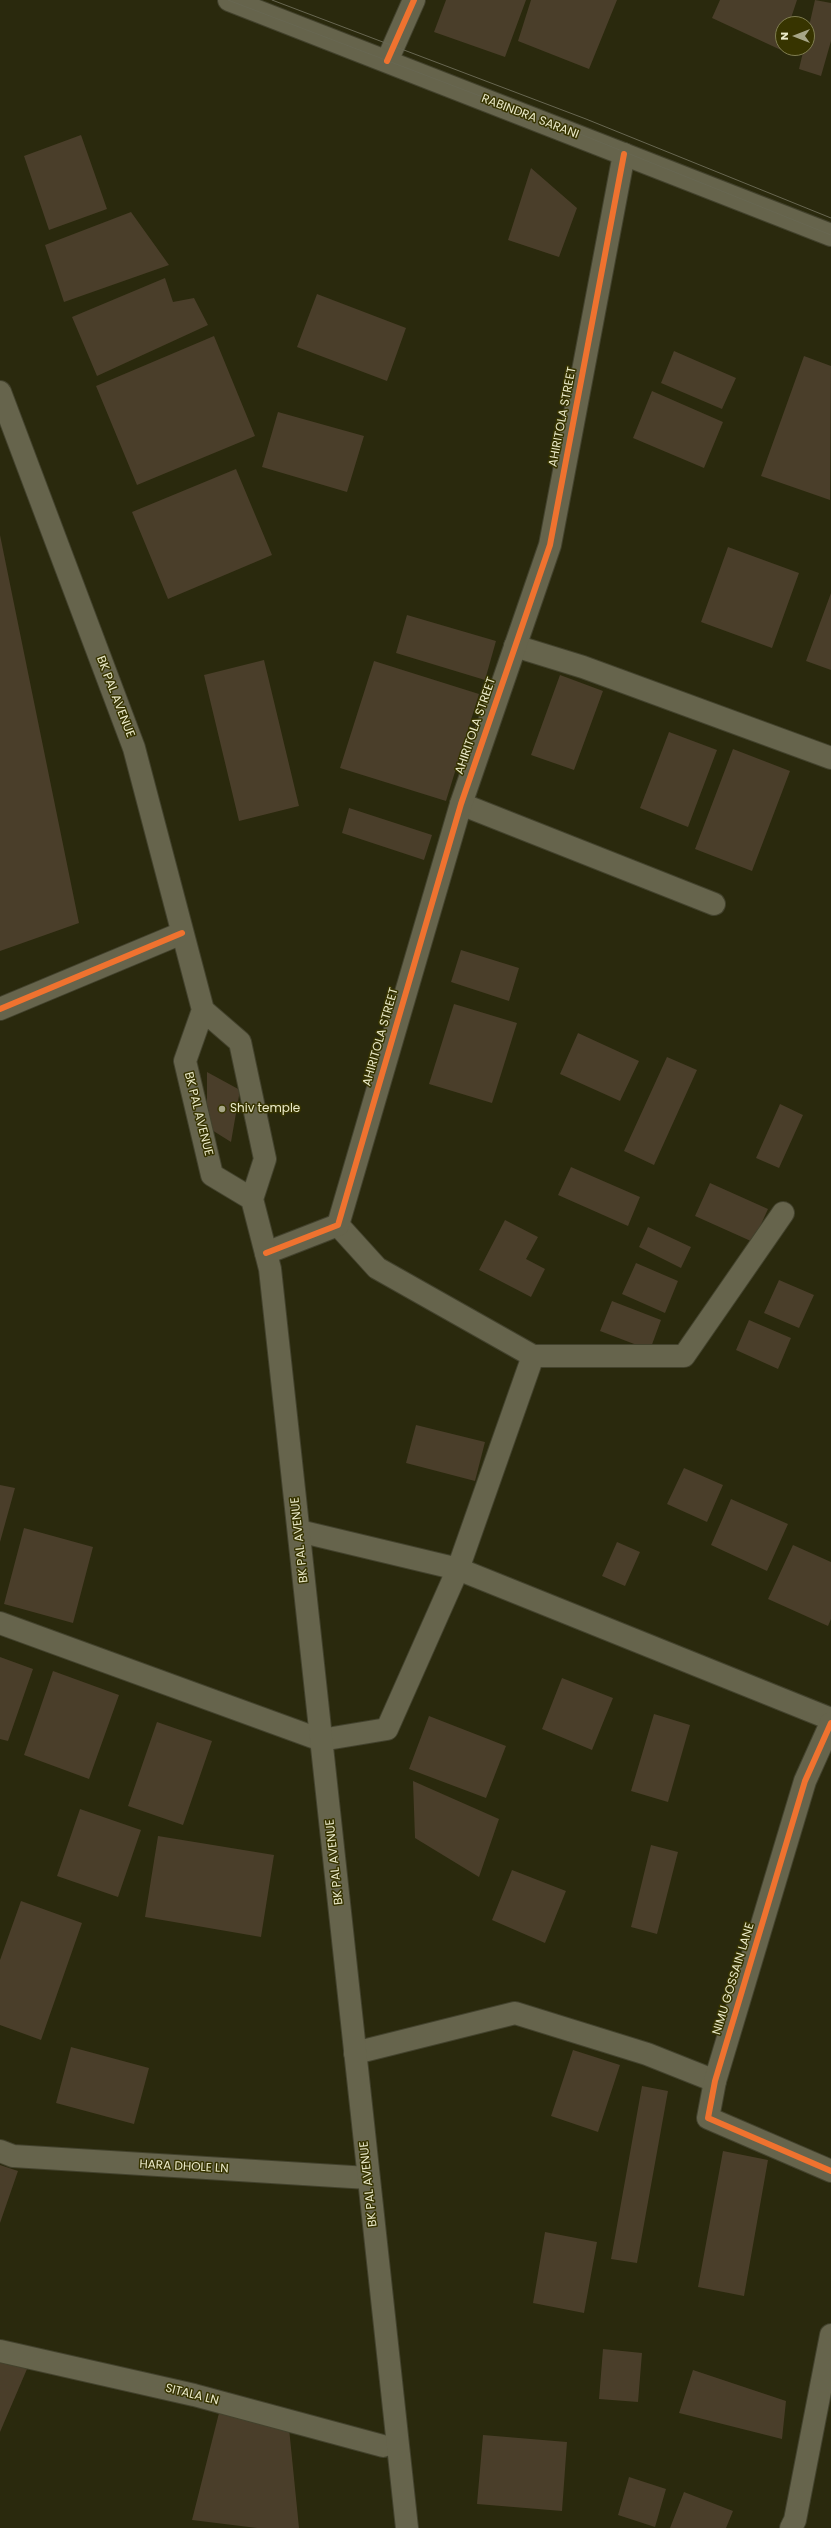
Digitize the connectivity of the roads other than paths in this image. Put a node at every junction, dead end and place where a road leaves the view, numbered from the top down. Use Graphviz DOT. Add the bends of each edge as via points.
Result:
graph roads {
  1 [pos="229,0"];
  2 [pos="414,0"];
  3 [pos="387,61"];
  4 [pos="624,154"];
  5 [pos="831,235"];
  6 [pos="0,392"];
  7 [pos="515,646"];
  8 [pos="831,758"];
  9 [pos="461,804"];
  10 [pos="714,904"];
  11 [pos="182,933"];
  12 [pos="0,1009"];
  13 [pos="203,1010"];
  14 [pos="252,1199"];
  15 [pos="782,1213"];
  16 [pos="338,1225"];
  17 [pos="266,1253"];
  18 [pos="532,1356"];
  19 [pos="299,1531"];
  20 [pos="458,1569"];
  21 [pos="0,1623"];
  22 [pos="831,1719"];
  23 [pos="831,1723"];
  24 [pos="321,1740"];
  25 [pos="355,2053"];
  26 [pos="715,2080"];
  27 [pos="0,2151"];
  28 [pos="831,2171"];
  29 [pos="368,2178"];
  30 [pos="831,2335"];
  31 [pos="0,2351"];
  32 [pos="383,2446"];
  33 [pos="406,2528"];
  34 [pos="792,2528"];
  1 -- 3 [label="main road, RABINDRA SARANI"];
  2 -- 3 [label="main road"];
  3 -- 4 [label="main road, RABINDRA SARANI"];
  4 -- 5 [label="main road, RABINDRA SARANI"];
  4 -- 7 [label="main road, AHIRITOLA STREET" via="550,545"];
  6 -- 11 [label="main road, BK PAL AVENUE" via="134,748"];
  7 -- 8 [label="main road" via="583,667"];
  7 -- 9 [label="main road, AHIRITOLA STREET"];
  9 -- 10 [label="main road"];
  9 -- 16 [label="main road, AHIRITOLA STREET"];
  11 -- 12 [label="main road"];
  11 -- 13 [label="main road, BK PAL AVENUE"];
  13 -- 14 [label="main road" via="240,1042 265,1160"];
  13 -- 14 [label="main road, BK PAL AVENUE" via="185,1061 212,1175"];
  14 -- 17 [label="main road, BK PAL AVENUE"];
  15 -- 18 [label="main road" via="684,1356"];
  16 -- 17 [label="main road"];
  16 -- 18 [label="main road" via="377,1268"];
  17 -- 19 [label="main road, BK PAL AVENUE" via="270,1269"];
  18 -- 20 [label="main road"];
  19 -- 20 [label="main road"];
  19 -- 24 [label="main road, BK PAL AVENUE"];
  20 -- 22 [label="main road"];
  20 -- 24 [label="main road" via="387,1729"];
  21 -- 24 [label="main road"];
  23 -- 26 [label="main road, NIMU GOSSAIN LANE" via="805,1781"];
  24 -- 25 [label="main road, BK PAL AVENUE"];
  25 -- 26 [label="main road" via="516,2014 647,2054"];
  25 -- 29 [label="main road, BK PAL AVENUE"];
  26 -- 28 [label="main road, NIMU GOSSAIN LANE" via="708,2118"];
  27 -- 29 [label="main road, HARA DHOLE LN" via="13,2156"];
  29 -- 33 [label="main road, BK PAL AVENUE"];
  30 -- 34 [label="main road" via="796,2520"];
  31 -- 32 [label="main road, SITALA LN" via="194,2395"];
}
